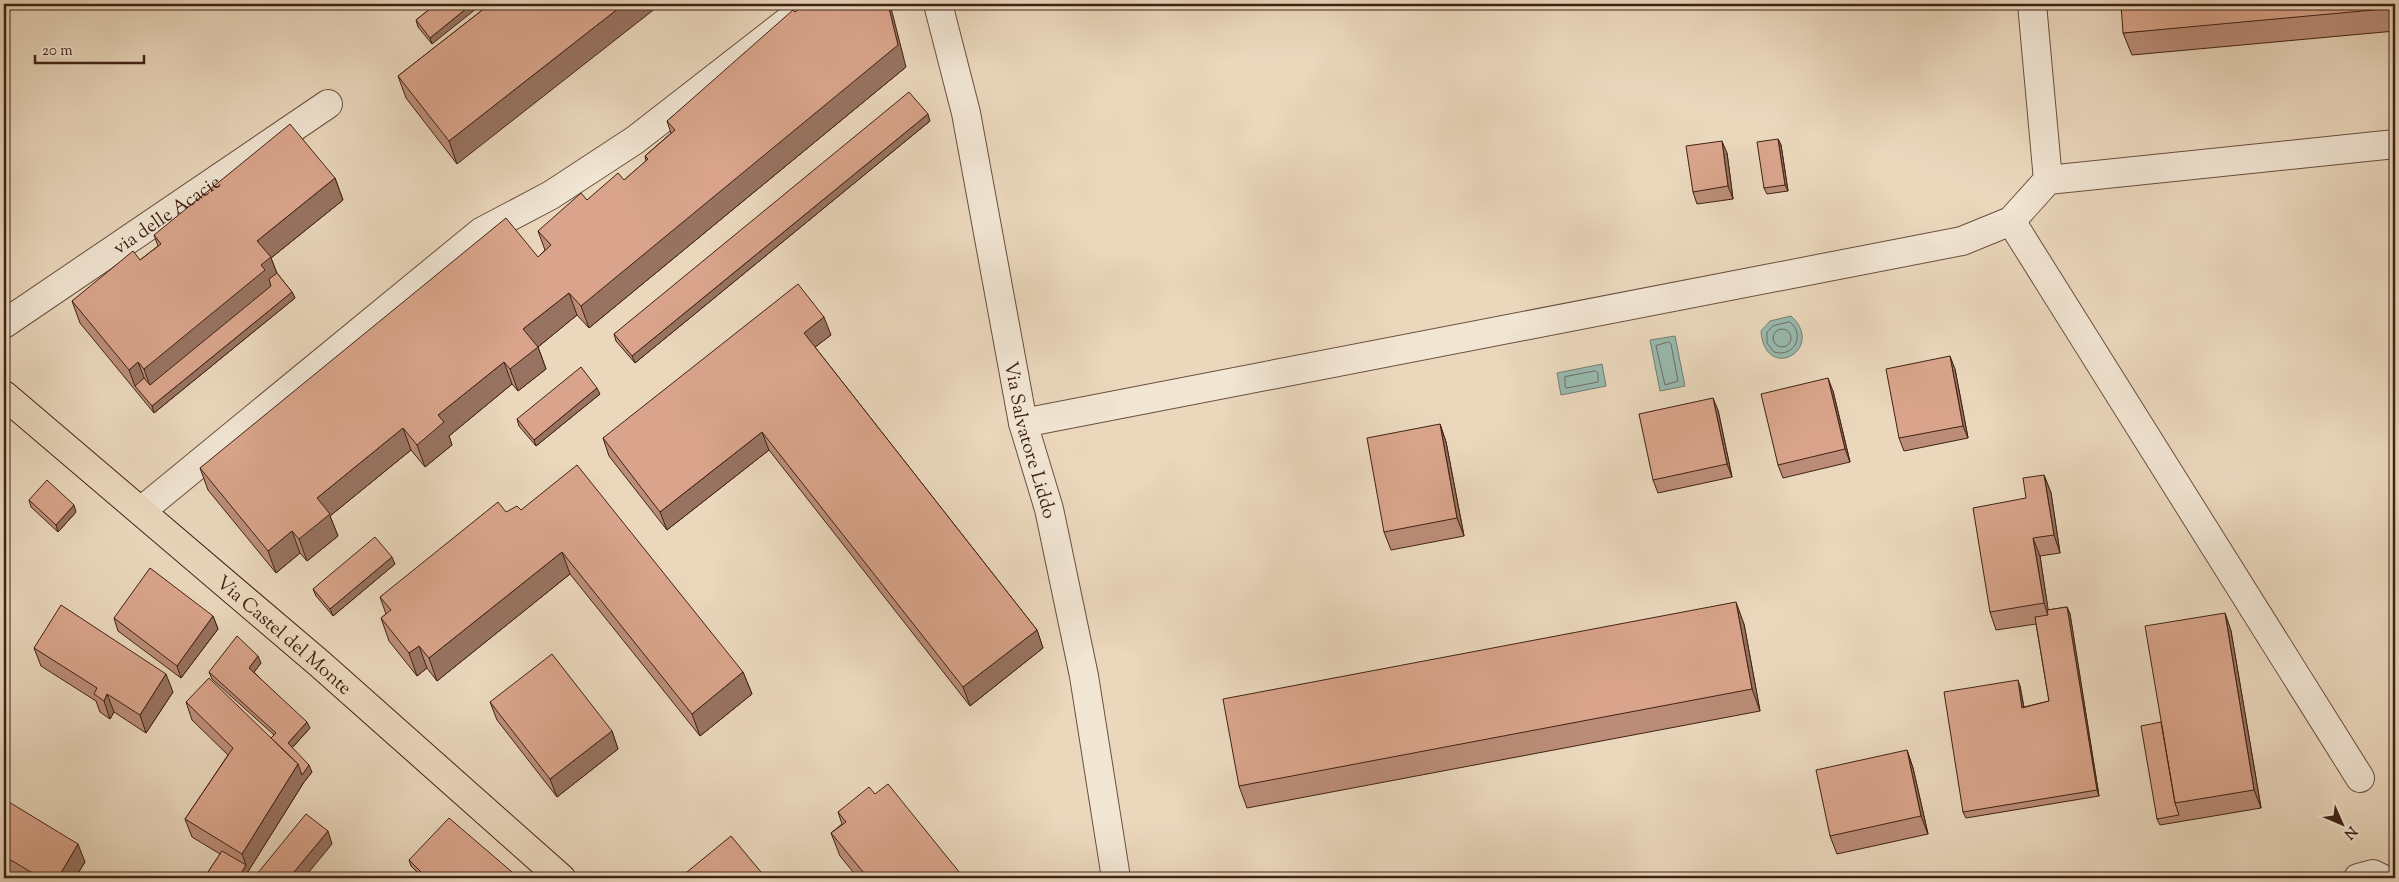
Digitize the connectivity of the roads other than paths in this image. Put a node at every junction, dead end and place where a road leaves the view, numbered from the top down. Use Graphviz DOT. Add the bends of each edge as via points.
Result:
graph roads {
  1 [pos="810,4"];
  2 [pos="938,4"];
  3 [pos="2032,4"];
  4 [pos="328,104"];
  5 [pos="2395,144"];
  6 [pos="2048,180"];
  7 [pos="2011,220"];
  8 [pos="4,324"];
  9 [pos="4,395"];
  10 [pos="1023,423"];
  11 [pos="141,511"];
  12 [pos="2360,778"];
  13 [pos="561,878"];
  14 [pos="1116,878"];
  15 [pos="2358,878"];
  16 [pos="2380,878"];
  1 -- 11 [label="street" via="635,140 551,195 481,232"];
  2 -- 10 [label="street, Via Salvatore Liddo" via="966,113"];
  3 -- 6 [label="street"];
  4 -- 8 [label="street, via delle Acacie"];
  5 -- 6 [label="street"];
  6 -- 7 [label="street"];
  7 -- 10 [label="street" via="1962,241"];
  7 -- 12 [label="street"];
  9 -- 11 [label="main road, Via Castel del Monte"];
  10 -- 14 [label="street, Via Salvatore Liddo" via="1049,509 1082,667"];
  11 -- 13 [label="main road, Via Castel del Monte" via="320,664"];
  15 -- 16 [label="street" via="2373,874"];
}
